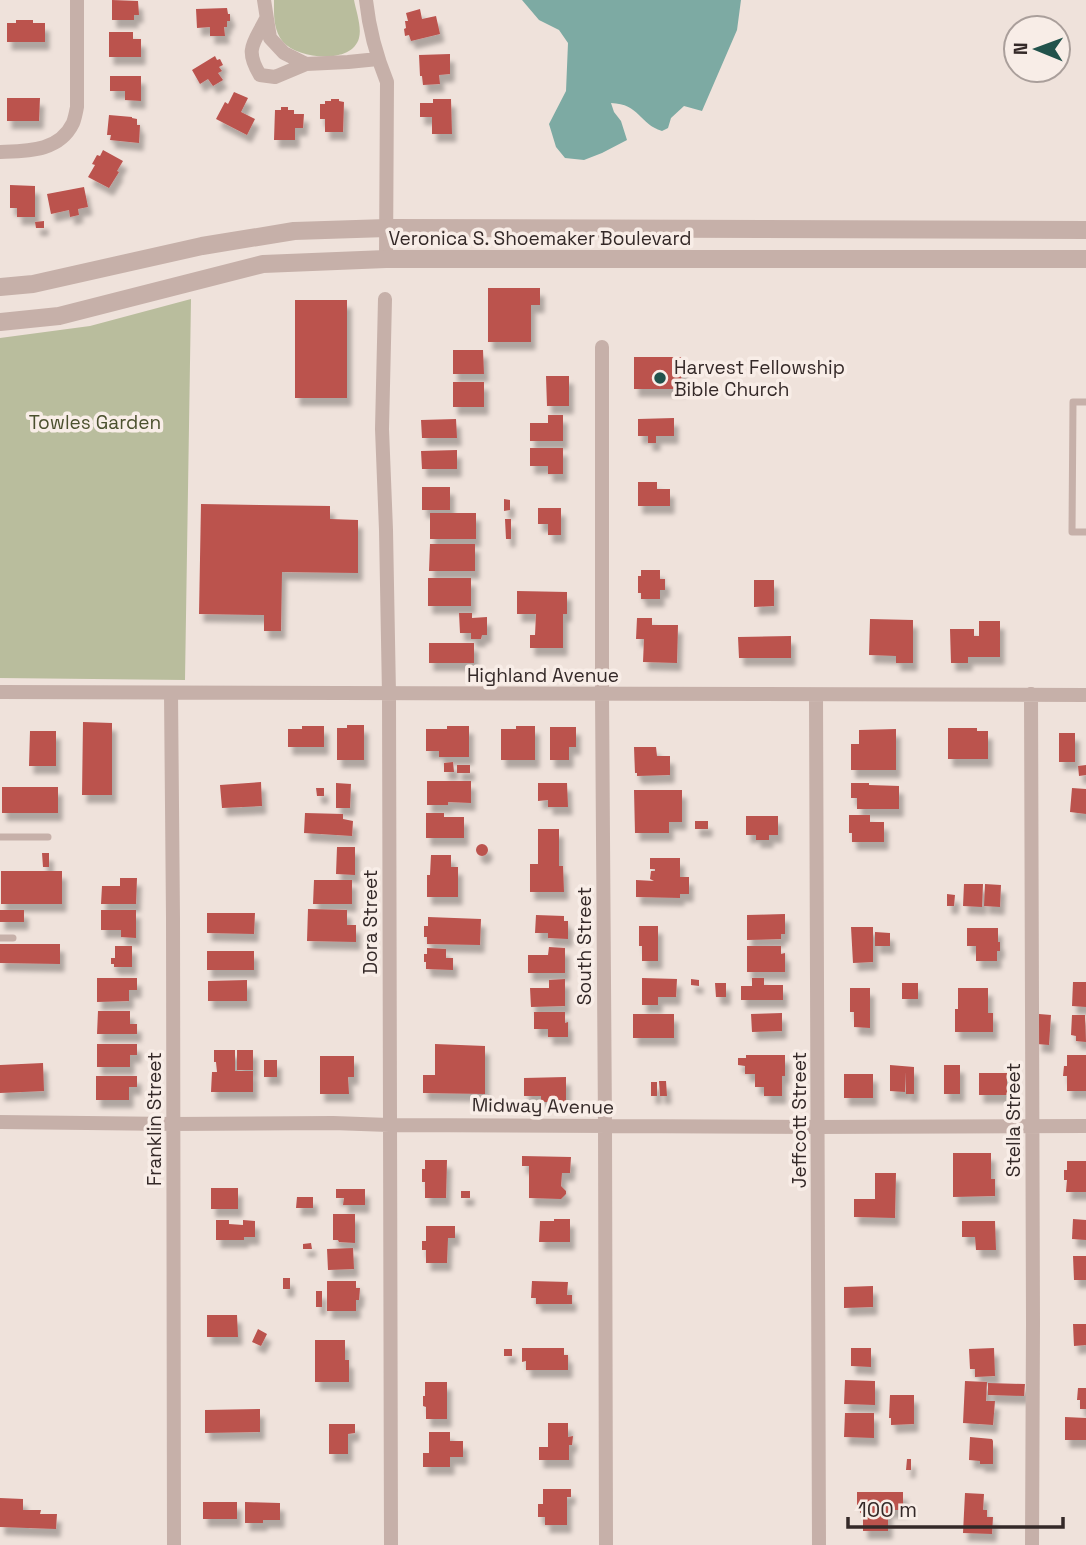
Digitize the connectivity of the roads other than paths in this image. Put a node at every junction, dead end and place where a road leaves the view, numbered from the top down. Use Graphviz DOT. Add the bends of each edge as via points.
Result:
graph roads {
  1 [pos="77,0"];
  2 [pos="264,0"];
  3 [pos="366,0"];
  4 [pos="266,19"];
  5 [pos="378,59"];
  6 [pos="306,64"];
  7 [pos="0,152"];
  8 [pos="387,228"];
  9 [pos="1086,230"];
  10 [pos="386,259"];
  11 [pos="1086,259"];
  12 [pos="0,287"];
  13 [pos="385,299"];
  14 [pos="0,322"];
  15 [pos="602,346"];
  16 [pos="1086,402"];
  17 [pos="1086,532"];
  18 [pos="0,692"];
  19 [pos="171,693"];
  20 [pos="389,694"];
  21 [pos="601,694"];
  22 [pos="1031,694"];
  23 [pos="816,695"];
  24 [pos="1086,695"];
  25 [pos="0,836"];
  26 [pos="48,837"];
  27 [pos="0,938"];
  28 [pos="13,938"];
  29 [pos="0,1122"];
  30 [pos="173,1124"];
  31 [pos="389,1125"];
  32 [pos="605,1126"];
  33 [pos="1032,1126"];
  34 [pos="1086,1126"];
  35 [pos="817,1127"];
  36 [pos="174,1545"];
  37 [pos="391,1545"];
  38 [pos="606,1545"];
  39 [pos="819,1545"];
  40 [pos="1032,1545"];
  1 -- 7 [label="street" via="77,107 72,124 61,139 44,148"];
  2 -- 4 [label="street"];
  3 -- 5 [label="street"];
  4 -- 6 [label="street" via="270,38 284,53"];
  4 -- 6 [label="street" via="250,50 260,75 275,77"];
  5 -- 6 [label="street"];
  5 -- 8 [label="street" via="387,82"];
  8 -- 9 [label="street, Veronica S. Shoemaker Boulevard"];
  8 -- 10 [label="street"];
  8 -- 12 [label="street, Veronica S. Shoemaker Boulevard" via="294,231"];
  10 -- 11 [label="street, Veronica S. Shoemaker Boulevard"];
  10 -- 14 [label="street, Veronica S. Shoemaker Boulevard" via="263,264 59,316"];
  13 -- 20 [label="street, Dora Street" via="382,429"];
  15 -- 21 [label="street, South Street"];
  16 -- 17 [label="lane" via="1073,402 1072,532"];
  18 -- 19 [label="street, Highland Avenue"];
  19 -- 20 [label="street, Highland Avenue"];
  19 -- 30 [label="street, Franklin Street"];
  20 -- 21 [label="street, Highland Avenue"];
  20 -- 31 [label="street, Dora Street"];
  21 -- 23 [label="street, Highland Avenue"];
  21 -- 32 [label="street, South Street"];
  22 -- 23 [label="street, Highland Avenue"];
  22 -- 24 [label="street, Highland Avenue"];
  22 -- 33 [label="street, Stella Street"];
  23 -- 35 [label="street, Jeffcott Street"];
  25 -- 26 [label="lane"];
  27 -- 28 [label="lane"];
  29 -- 30 [label="street, Midway Avenue"];
  30 -- 31 [label="street, Midway Avenue"];
  30 -- 36 [label="street, Franklin Street"];
  31 -- 32 [label="street, Midway Avenue"];
  31 -- 37 [label="street, Dora Street"];
  32 -- 35 [label="street, Midway Avenue"];
  32 -- 38 [label="street, South Street"];
  33 -- 34 [label="street, Midway Avenue"];
  33 -- 35 [label="street, Midway Avenue"];
  33 -- 40 [label="street, Stella Street"];
  35 -- 39 [label="street, Jeffcott Street"];
}
